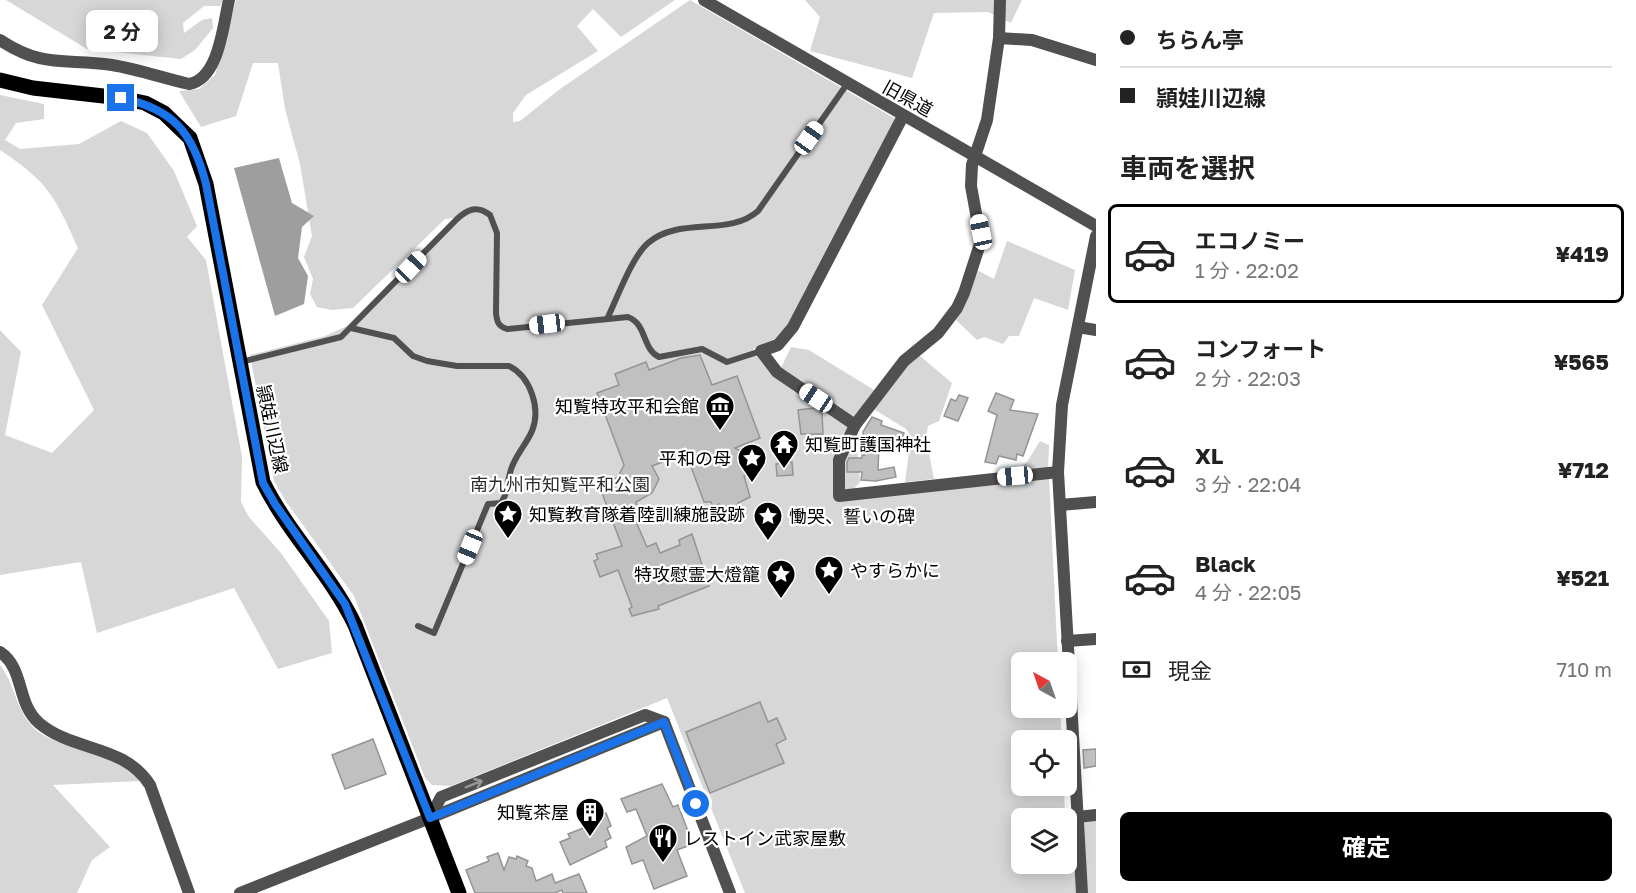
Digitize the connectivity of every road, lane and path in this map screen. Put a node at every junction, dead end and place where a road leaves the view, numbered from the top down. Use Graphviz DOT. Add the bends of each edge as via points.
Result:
graph roads {
  1 [pos="229,0"];
  2 [pos="704,0"];
  3 [pos="1000,0"];
  4 [pos="999,38"];
  5 [pos="0,40"];
  6 [pos="1096,60"];
  7 [pos="0,80"];
  8 [pos="847,84"];
  9 [pos="903,116"];
  10 [pos="974,156"];
  11 [pos="1096,226"];
  12 [pos="1096,236"];
  13 [pos="608,316"];
  14 [pos="1078,327"];
  15 [pos="351,328"];
  16 [pos="1096,330"];
  17 [pos="761,351"];
  18 [pos="240,362"];
  19 [pos="855,425"];
  20 [pos="1058,472"];
  21 [pos="1096,502"];
  22 [pos="1060,505"];
  23 [pos="418,626"];
  24 [pos="1096,639"];
  25 [pos="1066,641"];
  26 [pos="0,652"];
  27 [pos="1076,808"];
  28 [pos="1096,815"];
  29 [pos="1077,817"];
  30 [pos="430,818"];
  31 [pos="189,893"];
  32 [pos="240,893"];
  33 [pos="459,893"];
  34 [pos="730,893"];
  35 [pos="1082,893"];
  1 -- 5 [label="street" via="212,69 197,82 112,65 42,61"];
  2 -- 8 [label="street, 旧県道"];
  3 -- 4 [label="street"];
  4 -- 6 [label="street" via="1032,40"];
  4 -- 10 [label="street" via="987,120"];
  7 -- 18 [label="main road, 頴娃川辺線" via="145,104 164,112 180,127 196,151 204,175"];
  8 -- 9 [label="street, 旧県道"];
  8 -- 13 [label="lane" via="758,211 741,222 683,230 653,239 641,251"];
  9 -- 10 [label="street, 旧県道"];
  9 -- 17 [label="street" via="794,327 778,345"];
  10 -- 11 [label="street, 旧県道"];
  10 -- 19 [label="street" via="971,186 981,241 961,300 938,333 904,361"];
  12 -- 14 [label="street"];
  13 -- 15 [label="lane" via="501,327 496,314 497,233 490,215 477,208 466,210"];
  13 -- 17 [label="lane" via="633,318 643,330 650,350 659,357 702,349 727,362"];
  14 -- 16 [label="street"];
  14 -- 20 [label="street" via="1062,405"];
  15 -- 18 [label="lane" via="341,337"];
  15 -- 23 [label="lane" via="394,338 413,356 427,362 509,366 528,384 535,402 533,428 510,471 509,490 501,503 488,504 434,633"];
  17 -- 19 [label="street" via="777,372"];
  18 -- 30 [label="main road, 頴娃川辺線" via="263,483 345,604"];
  19 -- 20 [label="street" via="840,460 839,496"];
  20 -- 22 [label="street"];
  21 -- 22 [label="street"];
  22 -- 25 [label="street"];
  24 -- 25 [label="street"];
  25 -- 27 [label="street"];
  26 -- 31 [label="street" via="16,670 24,700 40,724 118,756 143,774"];
  28 -- 29 [label="street"];
  29 -- 35 [label="street"];
  30 -- 32 [label="street"];
  30 -- 33 [label="main road, 頴娃川辺線"];
  30 -- 34 [label="street" via="441,797 645,715 664,722"];
}
